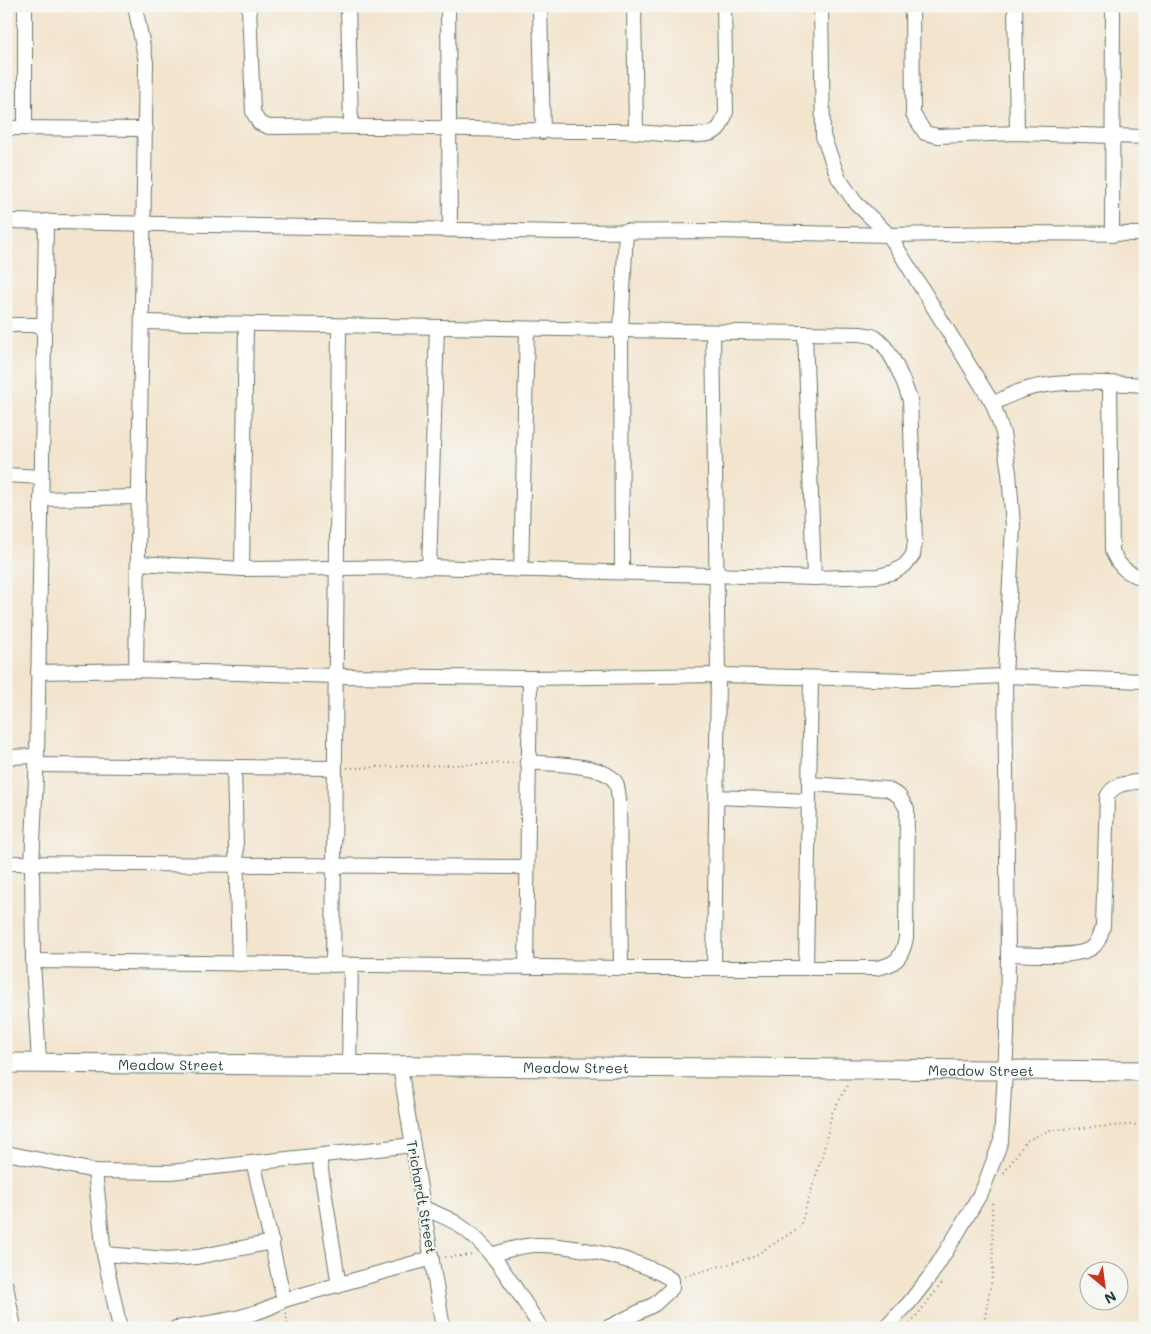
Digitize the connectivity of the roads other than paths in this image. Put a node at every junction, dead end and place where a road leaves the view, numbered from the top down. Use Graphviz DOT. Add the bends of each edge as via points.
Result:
graph roads {
  1 [pos="25,6"];
  2 [pos="135,6"];
  3 [pos="249,6"];
  4 [pos="348,6"];
  5 [pos="448,6"];
  6 [pos="540,6"];
  7 [pos="634,6"];
  8 [pos="724,6"];
  9 [pos="821,6"];
  10 [pos="912,6"];
  11 [pos="1015,6"];
  12 [pos="1113,6"];
  13 [pos="351,125"];
  14 [pos="6,128"];
  15 [pos="25,128"];
  16 [pos="448,128"];
  17 [pos="146,129"];
  18 [pos="636,131"];
  19 [pos="543,132"];
  20 [pos="1016,134"];
  21 [pos="1113,136"];
  22 [pos="1145,137"];
  23 [pos="6,221"];
  24 [pos="46,221"];
  25 [pos="142,222"];
  26 [pos="450,229"];
  27 [pos="626,231"];
  28 [pos="1145,234"];
  29 [pos="889,235"];
  30 [pos="1112,235"];
  31 [pos="142,322"];
  32 [pos="44,325"];
  33 [pos="246,325"];
  34 [pos="6,326"];
  35 [pos="339,326"];
  36 [pos="437,328"];
  37 [pos="527,330"];
  38 [pos="622,331"];
  39 [pos="713,332"];
  40 [pos="805,334"];
  41 [pos="1110,384"];
  42 [pos="1145,385"];
  43 [pos="993,404"];
  44 [pos="6,475"];
  45 [pos="41,476"];
  46 [pos="138,497"];
  47 [pos="41,499"];
  48 [pos="139,563"];
  49 [pos="429,568"];
  50 [pos="242,569"];
  51 [pos="335,569"];
  52 [pos="521,570"];
  53 [pos="622,572"];
  54 [pos="716,576"];
  55 [pos="814,578"];
  56 [pos="1145,578"];
  57 [pos="136,670"];
  58 [pos="38,672"];
  59 [pos="718,675"];
  60 [pos="336,676"];
  61 [pos="1005,676"];
  62 [pos="530,678"];
  63 [pos="811,678"];
  64 [pos="1145,681"];
  65 [pos="6,757"];
  66 [pos="36,760"];
  67 [pos="527,762"];
  68 [pos="234,767"];
  69 [pos="335,768"];
  70 [pos="1145,781"];
  71 [pos="809,784"];
  72 [pos="716,796"];
  73 [pos="809,801"];
  74 [pos="6,863"];
  75 [pos="32,864"];
  76 [pos="236,864"];
  77 [pos="333,865"];
  78 [pos="526,867"];
  79 [pos="1008,954"];
  80 [pos="33,961"];
  81 [pos="239,964"];
  82 [pos="333,965"];
  83 [pos="351,965"];
  84 [pos="526,967"];
  85 [pos="806,967"];
  86 [pos="621,968"];
  87 [pos="714,968"];
  88 [pos="39,1062"];
  89 [pos="6,1063"];
  90 [pos="349,1066"];
  91 [pos="400,1067"];
  92 [pos="1006,1070"];
  93 [pos="1145,1071"];
  94 [pos="413,1145"];
  95 [pos="6,1153"];
  96 [pos="319,1157"];
  97 [pos="254,1165"];
  98 [pos="95,1171"];
  99 [pos="424,1208"];
  100 [pos="272,1242"];
  101 [pos="104,1254"];
  102 [pos="491,1255"];
  103 [pos="432,1258"];
  104 [pos="6,1286"];
  105 [pos="339,1286"];
  106 [pos="284,1300"];
  107 [pos="14,1328"];
  108 [pos="120,1328"];
  109 [pos="176,1328"];
  110 [pos="444,1328"];
  111 [pos="542,1328"];
  112 [pos="607,1328"];
  113 [pos="885,1328"];
  1 -- 15 [label="street"];
  2 -- 17 [label="street" via="146,62"];
  3 -- 13 [label="street" via="252,103 258,123 269,126"];
  4 -- 13 [label="street"];
  5 -- 16 [label="street"];
  6 -- 19 [label="street"];
  7 -- 18 [label="street"];
  8 -- 18 [label="street" via="726,112 719,129 710,134 687,135"];
  9 -- 29 [label="street" via="823,136 838,177 855,202"];
  10 -- 20 [label="street" via="913,114 925,133 938,136"];
  11 -- 20 [label="street"];
  12 -- 21 [label="street"];
  13 -- 16 [label="street"];
  14 -- 15 [label="street"];
  15 -- 17 [label="street"];
  16 -- 19 [label="street"];
  16 -- 26 [label="street"];
  17 -- 25 [label="street"];
  18 -- 19 [label="street"];
  20 -- 21 [label="street"];
  21 -- 22 [label="street"];
  21 -- 30 [label="street"];
  23 -- 24 [label="street"];
  24 -- 25 [label="street"];
  24 -- 32 [label="street"];
  25 -- 26 [label="street"];
  25 -- 31 [label="street"];
  26 -- 27 [label="street"];
  27 -- 29 [label="street"];
  27 -- 38 [label="street"];
  28 -- 30 [label="street"];
  29 -- 30 [label="street"];
  29 -- 43 [label="street"];
  31 -- 33 [label="street"];
  31 -- 46 [label="street"];
  32 -- 34 [label="street"];
  32 -- 45 [label="street"];
  33 -- 35 [label="street"];
  33 -- 50 [label="street"];
  35 -- 36 [label="street"];
  35 -- 51 [label="street"];
  36 -- 37 [label="street"];
  36 -- 49 [label="street"];
  37 -- 38 [label="street"];
  37 -- 52 [label="street"];
  38 -- 39 [label="street"];
  38 -- 53 [label="street"];
  39 -- 40 [label="street"];
  39 -- 54 [label="street"];
  40 -- 55 [label="street"];
  40 -- 55 [label="street" via="868,336 876,338 886,350 910,400 913,475 915,542 913,555 905,565 878,576"];
  41 -- 42 [label="street"];
  41 -- 43 [label="street" via="1036,387"];
  41 -- 56 [label="street" via="1112,551 1118,565 1128,573"];
  43 -- 61 [label="street" via="1003,433 1012,503"];
  44 -- 45 [label="street"];
  45 -- 47 [label="street"];
  46 -- 47 [label="street"];
  46 -- 48 [label="street"];
  47 -- 58 [label="street"];
  48 -- 50 [label="street"];
  48 -- 57 [label="street"];
  49 -- 51 [label="street"];
  49 -- 52 [label="street"];
  50 -- 51 [label="street"];
  51 -- 60 [label="street"];
  52 -- 53 [label="street"];
  53 -- 54 [label="street"];
  54 -- 55 [label="street"];
  54 -- 59 [label="street"];
  57 -- 58 [label="street"];
  57 -- 60 [label="street"];
  58 -- 66 [label="street"];
  59 -- 62 [label="street"];
  59 -- 63 [label="street"];
  59 -- 72 [label="street"];
  60 -- 62 [label="street"];
  60 -- 69 [label="street"];
  61 -- 63 [label="street" via="911,680"];
  61 -- 64 [label="street"];
  61 -- 79 [label="street"];
  62 -- 67 [label="street"];
  63 -- 71 [label="street"];
  65 -- 66 [label="street"];
  66 -- 68 [label="street"];
  66 -- 75 [label="street"];
  67 -- 78 [label="street"];
  67 -- 86 [label="street" via="599,770 617,783"];
  68 -- 69 [label="street"];
  68 -- 76 [label="street"];
  69 -- 77 [label="street"];
  70 -- 79 [label="street" via="1119,784 1110,790 1107,797 1103,926 1096,944 1085,951 1073,953"];
  71 -- 73 [label="street"];
  71 -- 85 [label="street" via="887,789 904,801 907,809 906,921 903,953 890,966"];
  72 -- 73 [label="street"];
  72 -- 87 [label="street"];
  73 -- 85 [label="street"];
  74 -- 75 [label="street"];
  75 -- 76 [label="street"];
  75 -- 80 [label="street"];
  76 -- 77 [label="street"];
  76 -- 81 [label="street"];
  77 -- 78 [label="street"];
  77 -- 82 [label="street"];
  78 -- 84 [label="street"];
  79 -- 92 [label="street"];
  80 -- 81 [label="street"];
  80 -- 88 [label="street"];
  81 -- 82 [label="street"];
  82 -- 83 [label="street"];
  83 -- 84 [label="street"];
  83 -- 90 [label="street"];
  84 -- 86 [label="street"];
  85 -- 87 [label="street"];
  86 -- 87 [label="street"];
  88 -- 89 [label="street, Meadow Street"];
  88 -- 90 [label="street, Meadow Street"];
  90 -- 91 [label="street, Meadow Street"];
  91 -- 92 [label="street, Meadow Street"];
  91 -- 94 [label="street, Trichardt Street"];
  92 -- 93 [label="street, Meadow Street"];
  92 -- 113 [label="street" via="1002,1141 983,1189 931,1275"];
  94 -- 96 [label="street"];
  94 -- 99 [label="street, Trichardt Street"];
  95 -- 98 [label="street"];
  96 -- 97 [label="street"];
  96 -- 105 [label="street"];
  97 -- 98 [label="street" via="170,1172"];
  97 -- 100 [label="street"];
  98 -- 101 [label="street"];
  99 -- 102 [label="street" via="456,1223"];
  99 -- 103 [label="street, Trichardt Street"];
  100 -- 101 [label="street" via="197,1257 168,1259"];
  100 -- 106 [label="street"];
  101 -- 108 [label="street"];
  102 -- 111 [label="street"];
  102 -- 112 [label="street" via="534,1245 570,1247 654,1271 672,1280 672,1288 665,1297"];
  103 -- 105 [label="street"];
  103 -- 110 [label="street, Trichardt Street"];
  104 -- 107 [label="street"];
  105 -- 106 [label="street"];
  106 -- 109 [label="street" via="274,1307 250,1314"];
}
